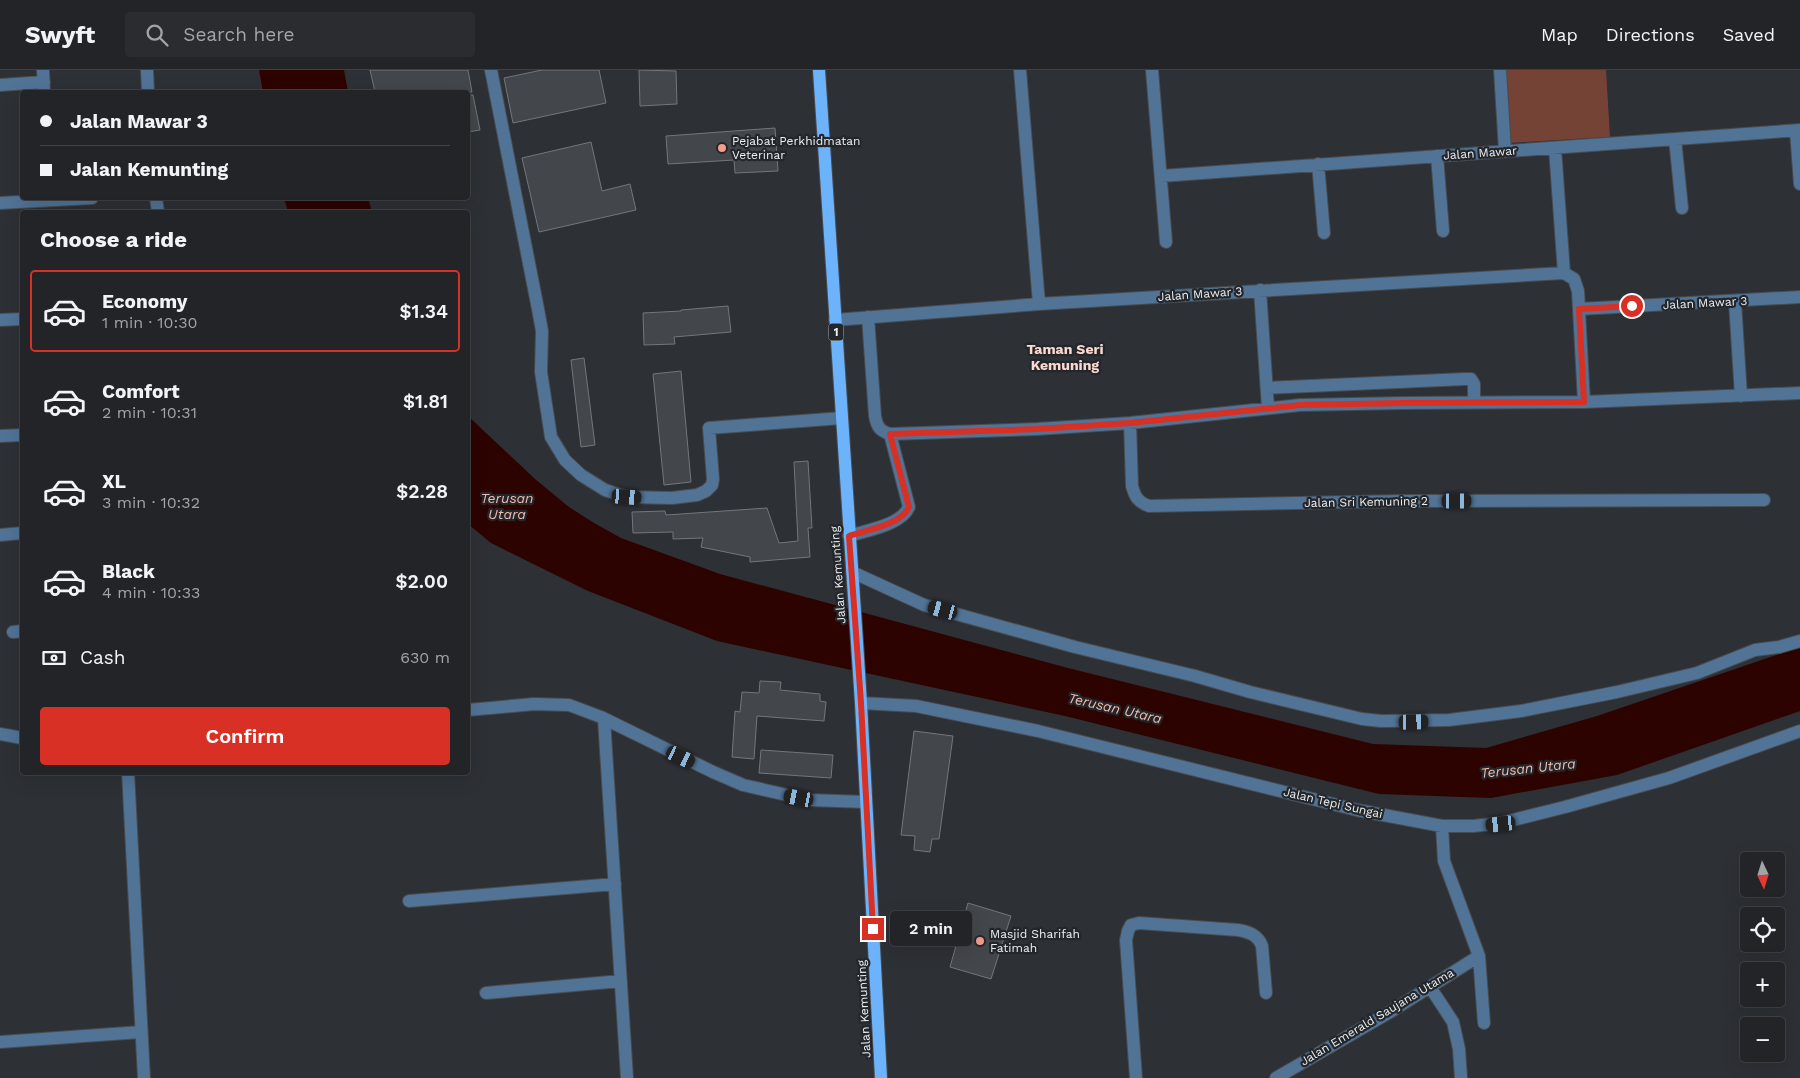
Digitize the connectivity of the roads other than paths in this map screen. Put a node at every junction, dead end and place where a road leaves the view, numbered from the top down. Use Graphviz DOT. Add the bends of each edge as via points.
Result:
graph roads {
  1 [pos="147,70"];
  2 [pos="491,70"];
  3 [pos="819,70"];
  4 [pos="1020,70"];
  5 [pos="1152,70"];
  6 [pos="1500,70"];
  7 [pos="44,82"];
  8 [pos="0,85"];
  9 [pos="148,90"];
  10 [pos="1798,130"];
  11 [pos="1675,139"];
  12 [pos="1555,148"];
  13 [pos="1505,151"];
  14 [pos="1437,156"];
  15 [pos="1318,164"];
  16 [pos="1161,176"];
  17 [pos="1800,184"];
  18 [pos="32,200"];
  19 [pos="0,203"];
  20 [pos="1682,208"];
  21 [pos="1443,231"];
  22 [pos="1324,233"];
  23 [pos="1166,242"];
  24 [pos="1564,273"];
  25 [pos="1260,290"];
  26 [pos="1800,298"];
  27 [pos="1735,302"];
  28 [pos="1039,304"];
  29 [pos="1579,309"];
  30 [pos="868,317"];
  31 [pos="20,319"];
  32 [pos="0,320"];
  33 [pos="835,320"];
  34 [pos="1267,388"];
  35 [pos="1800,393"];
  36 [pos="1741,396"];
  37 [pos="1584,402"];
  38 [pos="1474,403"];
  39 [pos="1268,408"];
  40 [pos="842,418"];
  41 [pos="1130,423"];
  42 [pos="890,434"];
  43 [pos="20,435"];
  44 [pos="0,436"];
  45 [pos="1764,500"];
  46 [pos="20,534"];
  47 [pos="0,535"];
  48 [pos="849,536"];
  49 [pos="852,572"];
  50 [pos="1800,641"];
  51 [pos="861,703"];
  52 [pos="470,710"];
  53 [pos="604,719"];
  54 [pos="1800,731"];
  55 [pos="0,734"];
  56 [pos="20,738"];
  57 [pos="128,775"];
  58 [pos="866,802"];
  59 [pos="1442,826"];
  60 [pos="615,884"];
  61 [pos="409,900"];
  62 [pos="1479,956"];
  63 [pos="621,981"];
  64 [pos="1430,987"];
  65 [pos="486,993"];
  66 [pos="1266,993"];
  67 [pos="1484,1023"];
  68 [pos="141,1032"];
  69 [pos="0,1042"];
  70 [pos="144,1078"];
  71 [pos="627,1078"];
  72 [pos="881,1078"];
  73 [pos="1136,1078"];
  74 [pos="1276,1078"];
  75 [pos="1461,1078"];
  1 -- 9 [label="street"];
  2 -- 40 [label="street" via="538,309 542,337 541,372 551,437 565,460 604,490 627,497 697,495 712,485 709,428"];
  3 -- 33 [label="main road, Jalan Kemunting / 1"];
  4 -- 28 [label="street"];
  5 -- 16 [label="street"];
  6 -- 13 [label="street"];
  7 -- 8 [label="street"];
  10 -- 11 [label="street, Jalan Mawar"];
  10 -- 17 [label="street"];
  11 -- 12 [label="street, Jalan Mawar"];
  11 -- 20 [label="street"];
  12 -- 13 [label="street, Jalan Mawar"];
  12 -- 24 [label="street"];
  13 -- 14 [label="street, Jalan Mawar"];
  14 -- 15 [label="street, Jalan Mawar"];
  14 -- 21 [label="street"];
  15 -- 16 [label="street, Jalan Mawar"];
  15 -- 22 [label="street"];
  16 -- 23 [label="street"];
  18 -- 19 [label="street"];
  24 -- 25 [label="street, Jalan Mawar 3"];
  24 -- 29 [label="street" via="1574,279"];
  25 -- 28 [label="street, Jalan Mawar 3"];
  25 -- 34 [label="street"];
  26 -- 27 [label="street, Jalan Mawar 3"];
  27 -- 29 [label="street, Jalan Mawar 3"];
  27 -- 36 [label="street"];
  28 -- 30 [label="street, Jalan Mawar 3"];
  29 -- 37 [label="street"];
  30 -- 33 [label="street, Jalan Mawar 3"];
  30 -- 42 [label="street" via="875,416 882,432"];
  31 -- 32 [label="street"];
  33 -- 40 [label="main road, Jalan Kemunting / 1"];
  34 -- 38 [label="street" via="1465,378 1474,384"];
  34 -- 39 [label="street"];
  35 -- 36 [label="street"];
  36 -- 37 [label="street"];
  37 -- 38 [label="street"];
  38 -- 39 [label="street"];
  39 -- 41 [label="street"];
  40 -- 48 [label="main road, Jalan Kemunting / 1"];
  41 -- 42 [label="street"];
  41 -- 45 [label="street, Jalan Sri Kemuning 2" via="1132,486 1140,502 1149,506 1402,501"];
  42 -- 48 [label="street" via="909,507 898,520"];
  43 -- 44 [label="street"];
  46 -- 47 [label="street"];
  48 -- 49 [label="main road, Jalan Kemunting / 1"];
  49 -- 50 [label="street" via="924,605 1250,692 1382,721 1449,720 1521,711 1697,672 1755,650"];
  49 -- 51 [label="main road, Jalan Kemunting / 1"];
  51 -- 58 [label="main road, Jalan Kemunting / 1"];
  51 -- 59 [label="street, Jalan Tepi Sungai" via="916,706 1038,731 1358,810"];
  52 -- 53 [label="street" via="555,704 569,705"];
  53 -- 58 [label="street" via="743,785 809,800"];
  53 -- 60 [label="street"];
  54 -- 59 [label="street, Jalan Tepi Sungai" via="1669,778 1501,824"];
  55 -- 56 [label="street"];
  57 -- 68 [label="street"];
  58 -- 72 [label="main road, Jalan Kemunting / 1"];
  59 -- 62 [label="street" via="1444,861"];
  60 -- 61 [label="street"];
  60 -- 63 [label="street"];
  62 -- 64 [label="street, Jalan Emerald Saujana Utama"];
  62 -- 67 [label="street"];
  63 -- 65 [label="street"];
  63 -- 71 [label="street"];
  64 -- 74 [label="street, Jalan Emerald Saujana Utama"];
  64 -- 75 [label="street" via="1453,1022"];
  66 -- 73 [label="street" via="1262,946 1260,939 1252,934 1139,923 1131,925 1126,940"];
  68 -- 69 [label="street"];
  68 -- 70 [label="street"];
}
